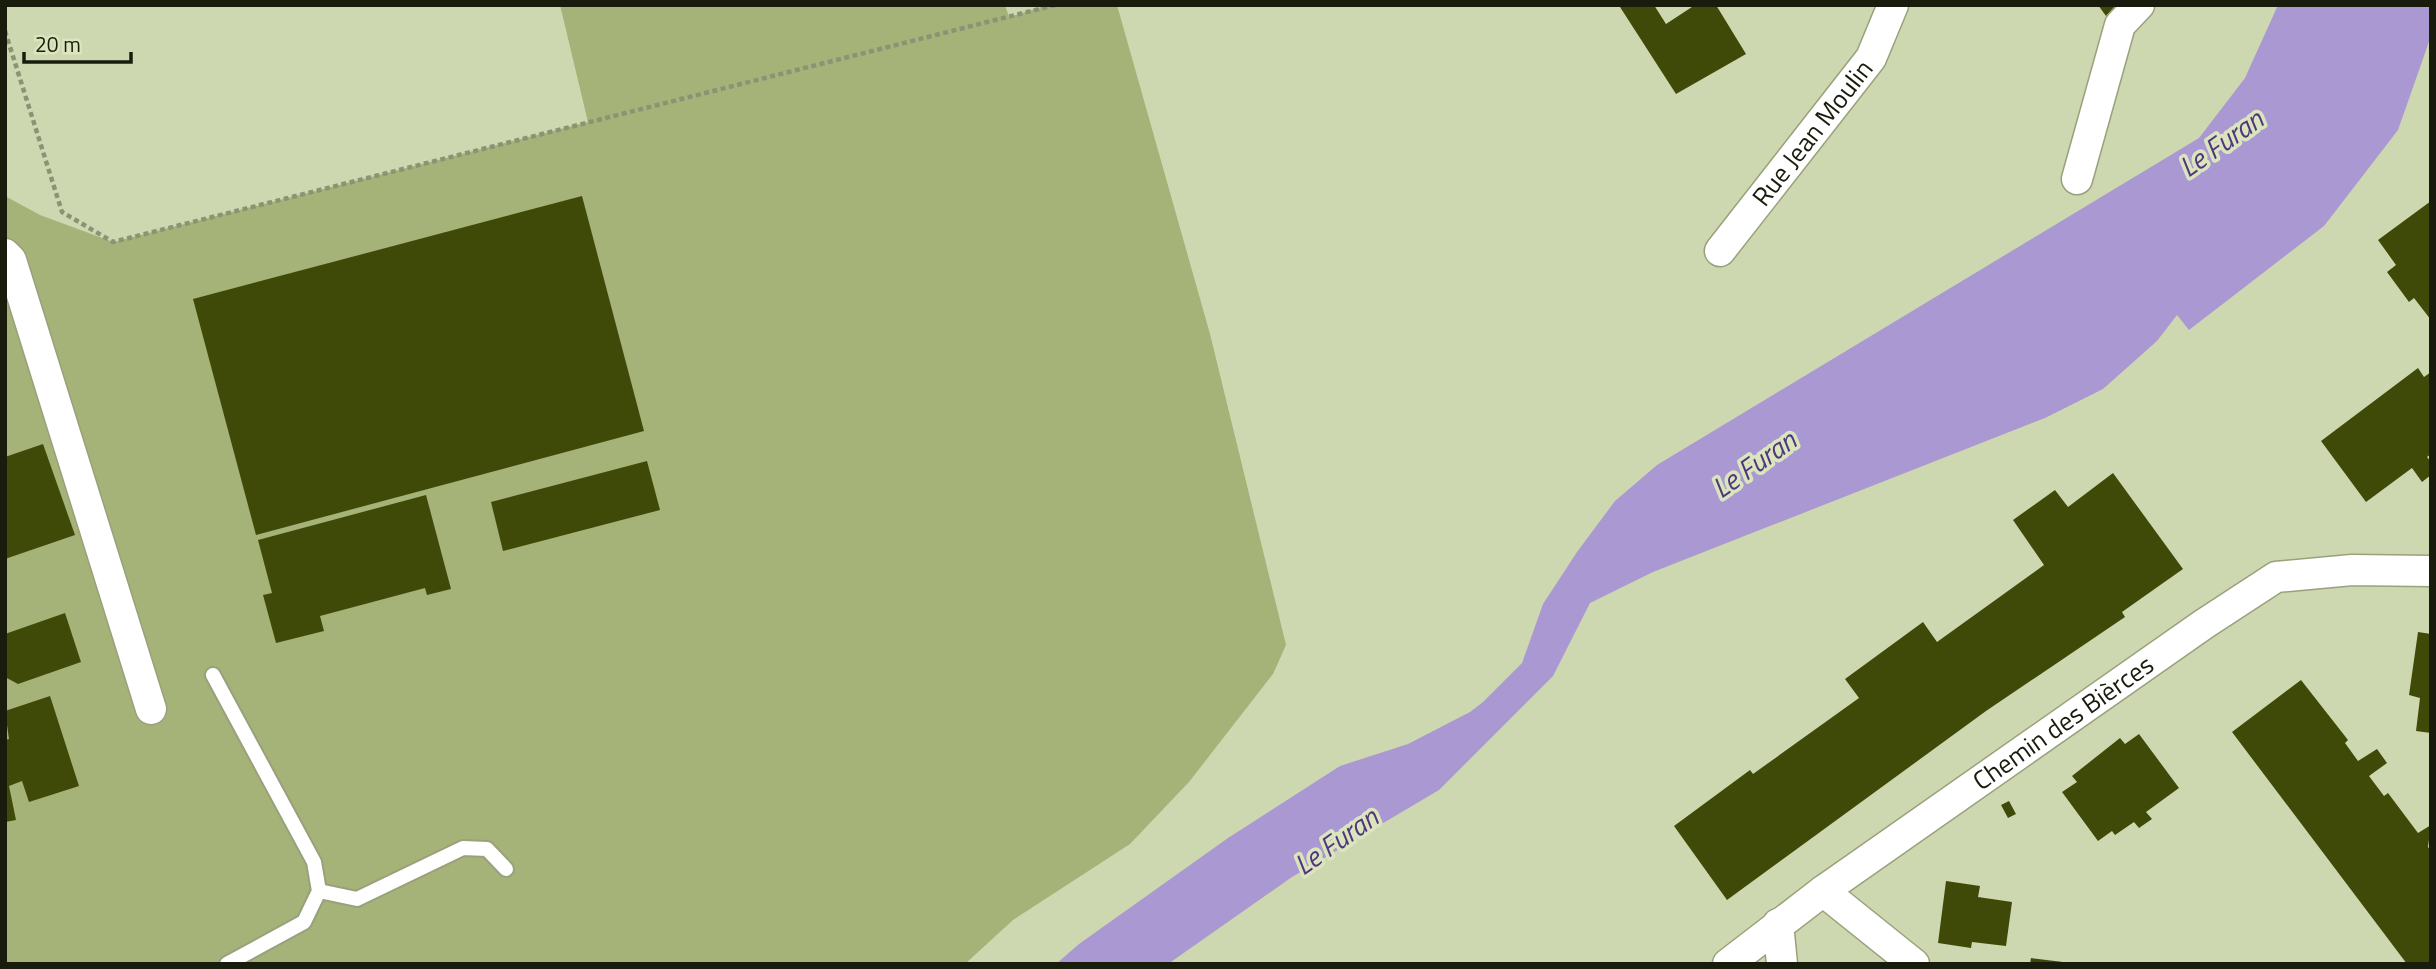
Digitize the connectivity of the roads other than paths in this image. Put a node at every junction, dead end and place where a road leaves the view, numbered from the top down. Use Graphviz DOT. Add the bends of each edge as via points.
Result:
graph roads {
  1 [pos="1893,5"];
  2 [pos="2139,5"];
  3 [pos="2077,179"];
  4 [pos="1720,251"];
  5 [pos="5,254"];
  6 [pos="2431,571"];
  7 [pos="213,675"];
  8 [pos="151,709"];
  9 [pos="506,869"];
  10 [pos="319,891"];
  11 [pos="1823,891"];
  12 [pos="1778,924"];
  13 [pos="227,964"];
  14 [pos="1728,964"];
  15 [pos="1782,964"];
  16 [pos="1914,964"];
  1 -- 4 [label="street, Rue Jean Moulin" via="1871,58"];
  2 -- 3 [label="street" via="2120,25"];
  5 -- 8 [label="street" via="11,260"];
  6 -- 11 [label="street, Chemin des Bièrces" via="2352,570 2276,578"];
  7 -- 10 [label="lane" via="314,862"];
  9 -- 10 [label="lane" via="487,849 463,848 357,900"];
  10 -- 13 [label="lane" via="304,922"];
  11 -- 12 [label="street, Chemin des Bièrces"];
  11 -- 16 [label="street"];
  12 -- 14 [label="street, Chemin des Bièrces"];
  12 -- 15 [label="street"];
}
